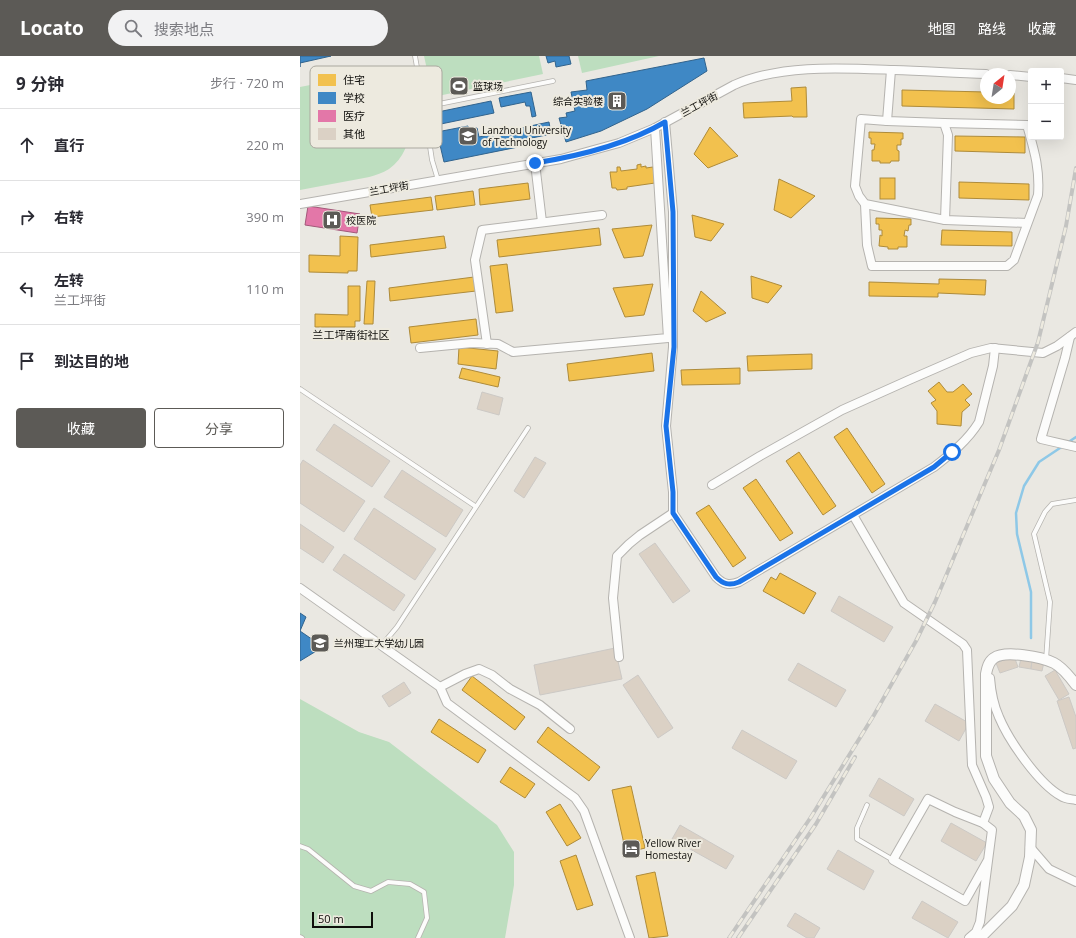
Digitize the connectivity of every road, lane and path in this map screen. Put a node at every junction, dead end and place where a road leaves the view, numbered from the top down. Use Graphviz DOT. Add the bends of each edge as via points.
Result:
graph roads {
  1 [pos="415,56"];
  2 [pos="417,66"];
  3 [pos="891,70"];
  4 [pos="980,74"];
  5 [pos="1016,75"];
  6 [pos="1028,76"];
  7 [pos="1064,78"];
  8 [pos="1076,80"];
  9 [pos="553,81"];
  10 [pos="442,103"];
  11 [pos="887,121"];
  12 [pos="665,122"];
  13 [pos="944,123"];
  14 [pos="654,128"];
  15 [pos="430,148"];
  16 [pos="535,163"];
  17 [pos="438,180"];
  18 [pos="300,204"];
  19 [pos="865,204"];
  20 [pos="602,215"];
  21 [pos="946,220"];
  22 [pos="542,222"];
  23 [pos="1027,223"];
  24 [pos="1073,335"];
  25 [pos="487,344"];
  26 [pos="420,348"];
  27 [pos="995,348"];
  28 [pos="300,389"];
  29 [pos="528,428"];
  30 [pos="1074,447"];
  31 [pos="712,484"];
  32 [pos="1076,500"];
  33 [pos="475,506"];
  34 [pos="673,513"];
  35 [pos="853,516"];
  36 [pos="300,588"];
  37 [pos="382,645"];
  38 [pos="619,657"];
  39 [pos="1046,660"];
  40 [pos="988,664"];
  41 [pos="1076,685"];
  42 [pos="440,687"];
  43 [pos="570,729"];
  44 [pos="1076,800"];
  45 [pos="867,805"];
  46 [pos="983,824"];
  47 [pos="300,846"];
  48 [pos="1030,847"];
  49 [pos="893,860"];
  50 [pos="988,860"];
  51 [pos="1076,882"];
  52 [pos="418,938"];
  53 [pos="630,938"];
  54 [pos="969,938"];
  55 [pos="980,938"];
  1 -- 2 [label="lane"];
  3 -- 4 [label="street, 兰工坪街"];
  3 -- 11 [label="street"];
  3 -- 12 [label="street, 兰工坪街" via="822,68 761,75 734,85"];
  5 -- 6 [label="street"];
  7 -- 8 [label="street"];
  9 -- 10 [label="lane"];
  11 -- 13 [label="street"];
  11 -- 19 [label="street" via="861,119 855,186"];
  12 -- 14 [label="street, 兰工坪街"];
  12 -- 34 [label="street" via="673,212 674,347 666,426"];
  13 -- 21 [label="street" via="948,135"];
  13 -- 23 [label="street" via="1027,125 1038,160 1039,184 1038,195"];
  14 -- 16 [label="street, 兰工坪街" via="619,143 561,159"];
  14 -- 25 [label="street" via="668,338 513,352 498,344"];
  15 -- 17 [label="lane"];
  16 -- 17 [label="street, 兰工坪街"];
  16 -- 22 [label="street"];
  17 -- 18 [label="street, 兰工坪街"];
  19 -- 21 [label="street"];
  19 -- 23 [label="street" via="867,245 872,266 1007,266 1014,260"];
  20 -- 22 [label="street"];
  21 -- 23 [label="street"];
  22 -- 25 [label="street" via="482,230 475,260"];
  24 -- 27 [label="street" via="1043,353"];
  24 -- 30 [label="street" via="1041,439"];
  25 -- 26 [label="street"];
  27 -- 31 [label="street" via="971,353 842,410"];
  27 -- 35 [label="street" via="981,415 974,430 934,467"];
  28 -- 33 [label="lane"];
  29 -- 33 [label="lane"];
  32 -- 39 [label="lane" via="1052,504 1034,534 1050,602"];
  33 -- 37 [label="lane" via="397,627"];
  34 -- 35 [label="street" via="716,577 721,582 731,585"];
  34 -- 38 [label="street" via="640,535 617,556 613,598"];
  35 -- 46 [label="street" via="904,603 963,644 967,650 972,765 989,808"];
  36 -- 37 [label="street"];
  37 -- 42 [label="street"];
  39 -- 40 [label="street" via="1013,654 994,658"];
  39 -- 41 [label="street" via="1055,663"];
  40 -- 44 [label="street" via="998,717 1014,746 1048,787 1063,797"];
  40 -- 48 [label="street" via="986,756 994,779 1010,803 1024,816 1031,830"];
  42 -- 43 [label="street" via="479,669 540,705"];
  42 -- 53 [label="street" via="447,703 575,798 584,811"];
  45 -- 49 [label="lane" via="857,828 858,839"];
  46 -- 49 [label="street" via="928,799"];
  46 -- 50 [label="street" via="992,830"];
  47 -- 52 [label="lane" via="308,848 354,886 371,891 388,882 410,884 424,892 427,918"];
  48 -- 51 [label="street" via="1049,869"];
  48 -- 55 [label="street" via="1024,885 1012,906"];
  49 -- 50 [label="street" via="965,901"];
  50 -- 54 [label="street" via="980,922 976,932"];
}
